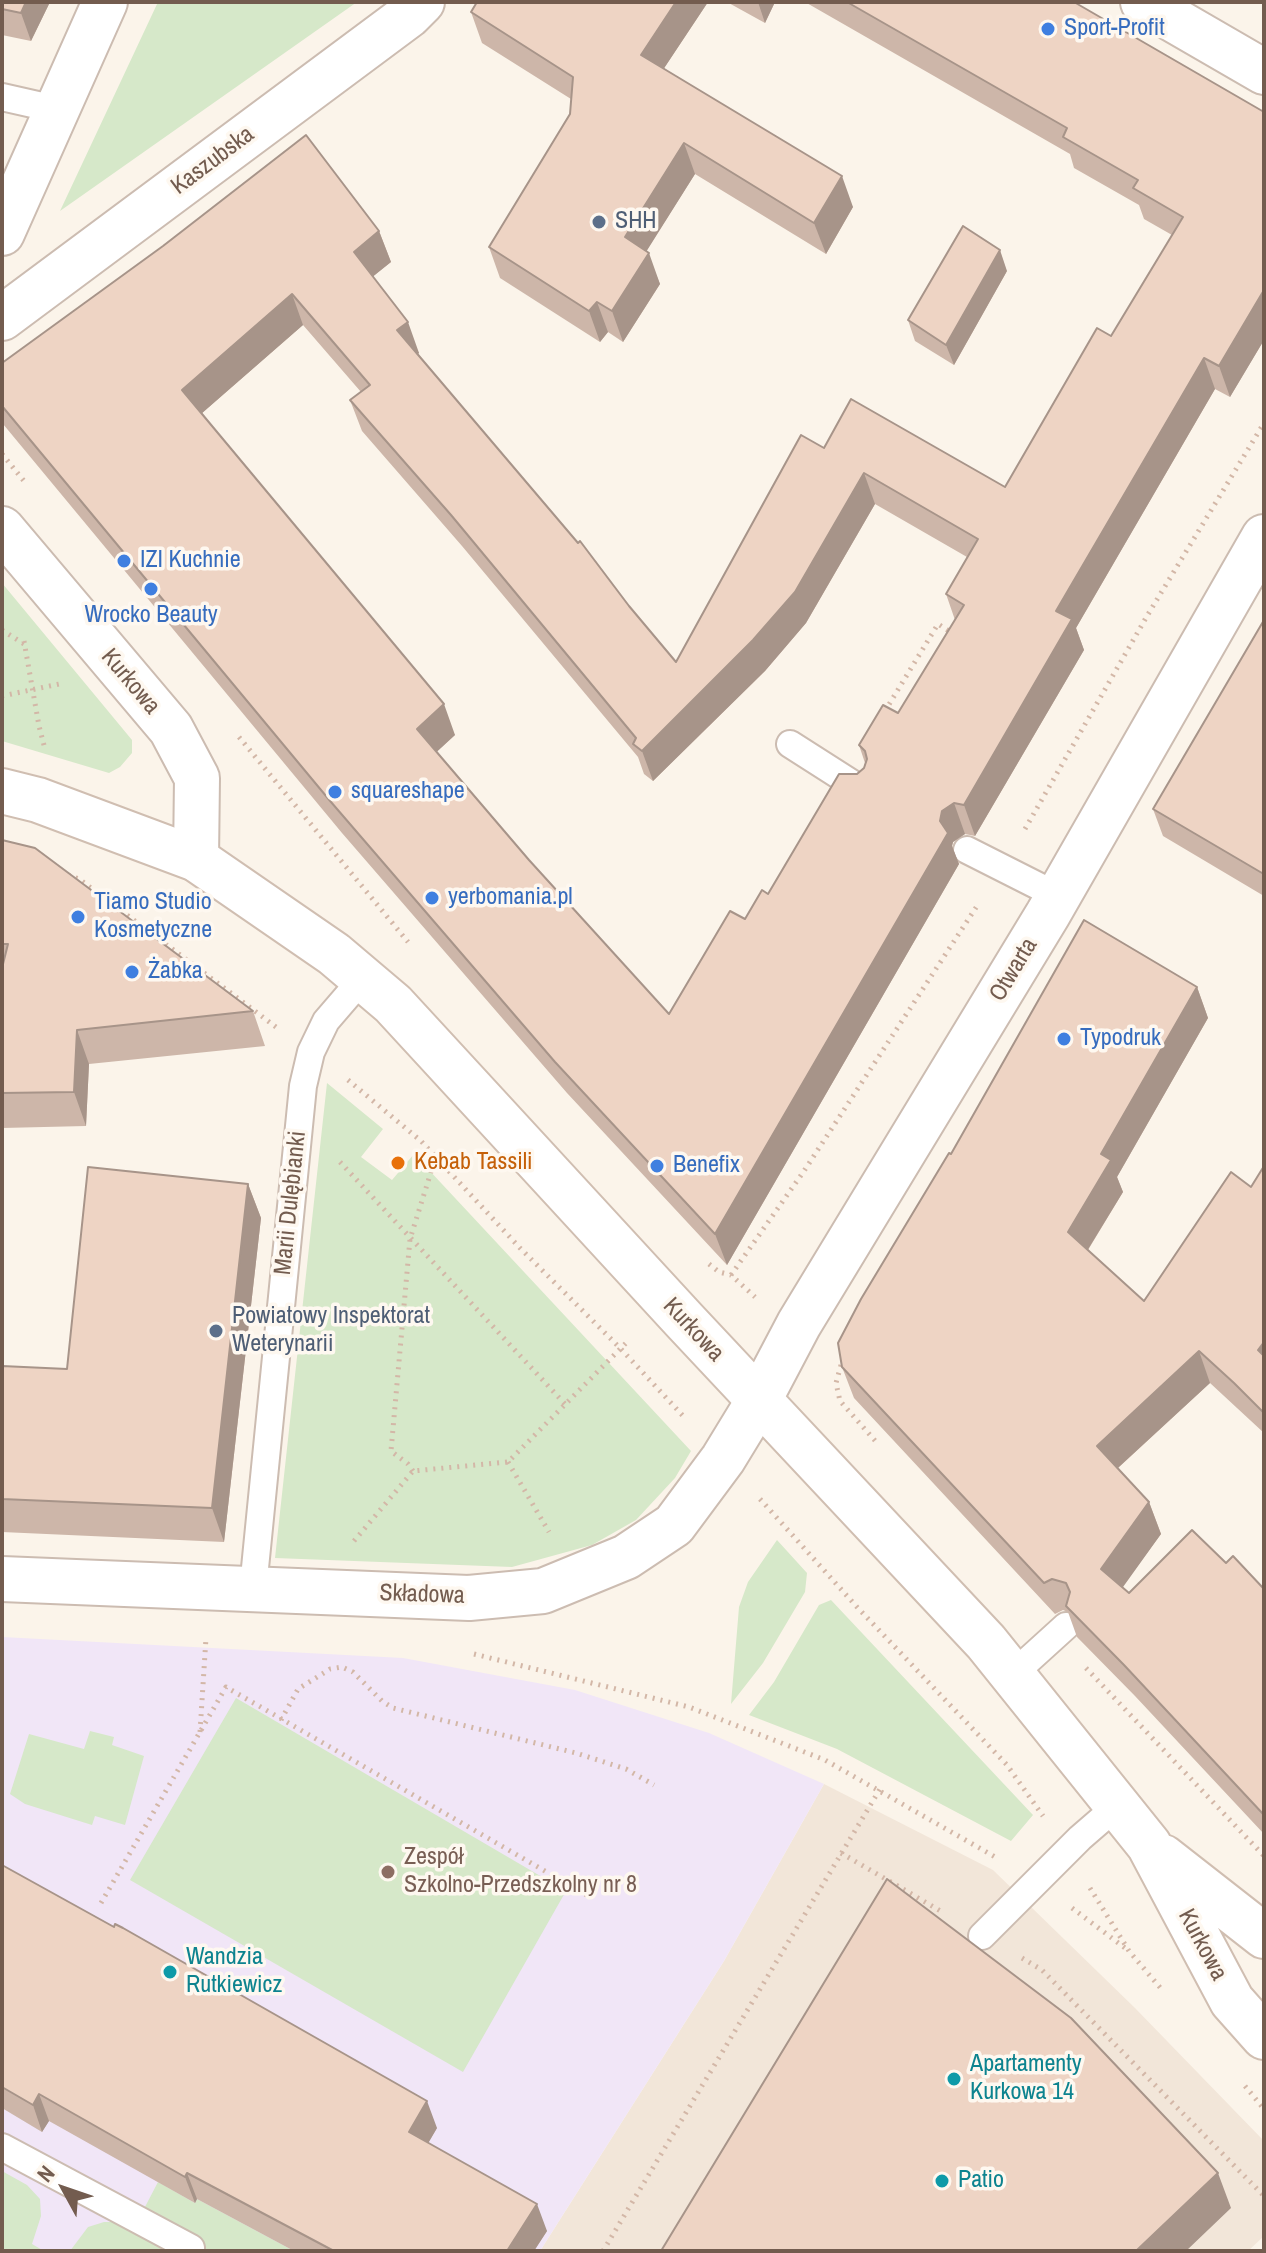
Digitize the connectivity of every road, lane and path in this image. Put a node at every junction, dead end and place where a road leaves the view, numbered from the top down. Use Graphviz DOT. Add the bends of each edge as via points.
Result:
graph roads {
  1 [pos="105,2"];
  2 [pos="422,2"];
  3 [pos="1143,2"];
  4 [pos="1264,72"];
  5 [pos="2,97"];
  6 [pos="55,109"];
  7 [pos="2,233"];
  8 [pos="2,318"];
  9 [pos="2,529"];
  10 [pos="1264,537"];
  11 [pos="2,630"];
  12 [pos="23,634"];
  13 [pos="963,640"];
  14 [pos="25,644"];
  15 [pos="75,681"];
  16 [pos="32,689"];
  17 [pos="2,696"];
  18 [pos="883,714"];
  19 [pos="238,736"];
  20 [pos="790,744"];
  21 [pos="48,759"];
  22 [pos="862,790"];
  23 [pos="2,791"];
  24 [pos="967,850"];
  25 [pos="196,859"];
  26 [pos="64,874"];
  27 [pos="1058,896"];
  28 [pos="411,947"];
  29 [pos="363,978"];
  30 [pos="277,1028"];
  31 [pos="331,1152"];
  32 [pos="440,1161"];
  33 [pos="410,1239"];
  34 [pos="620,1348"];
  35 [pos="836,1383"];
  36 [pos="759,1400"];
  37 [pos="565,1404"];
  38 [pos="885,1453"];
  39 [pos="508,1462"];
  40 [pos="413,1471"];
  41 [pos="2,1579"];
  42 [pos="572,1579"];
  43 [pos="253,1588"];
  44 [pos="312,1591"];
  45 [pos="1066,1626"];
  46 [pos="220,1636"];
  47 [pos="472,1654"];
  48 [pos="1012,1675"];
  49 [pos="281,1720"];
  50 [pos="200,1733"];
  51 [pos="654,1785"];
  52 [pos="880,1789"];
  53 [pos="1117,1806"];
  54 [pos="1149,1845"];
  55 [pos="841,1853"];
  56 [pos="1036,1881"];
  57 [pos="590,1897"];
  58 [pos="101,1903"];
  59 [pos="982,1936"];
  60 [pos="1264,1936"];
  61 [pos="1129,1951"];
  62 [pos="1264,2037"];
  63 [pos="2,2147"];
  64 [pos="1264,2196"];
  65 [pos="191,2248"];
  66 [pos="603,2251"];
  1 -- 6 [label="street"];
  2 -- 8 [label="street, Kaszubska"];
  3 -- 4 [label="street"];
  5 -- 6 [label="lane"];
  6 -- 7 [label="street"];
  9 -- 25 [label="street, Kurkowa" via="171,729 197,778"];
  10 -- 27 [label="street, Otwarta"];
  11 -- 14 [label="path"];
  12 -- 14 [label="path"];
  13 -- 18 [label="path" via="938,624"];
  14 -- 16 [label="path"];
  15 -- 16 [label="path"];
  16 -- 17 [label="path"];
  16 -- 21 [label="path"];
  19 -- 28 [label="path"];
  20 -- 22 [label="lane"];
  23 -- 25 [label="street, Kurkowa"];
  24 -- 27 [label="lane"];
  25 -- 29 [label="street, Kurkowa"];
  26 -- 30 [label="path" via="79,879"];
  27 -- 36 [label="street, Otwarta" via="799,1324"];
  29 -- 36 [label="street, Kurkowa" via="393,1004"];
  29 -- 43 [label="lane, Marii Dulębianki" via="326,1021 303,1086"];
  31 -- 33 [label="path"];
  32 -- 33 [label="path" via="431,1172"];
  33 -- 37 [label="path"];
  33 -- 40 [label="path" via="391,1451"];
  34 -- 37 [label="path"];
  35 -- 38 [label="path" via="840,1401"];
  36 -- 42 [label="street, Składowa" via="674,1525 626,1557"];
  36 -- 48 [label="street, Kurkowa"];
  37 -- 39 [label="path"];
  39 -- 40 [label="path"];
  39 -- 42 [label="path"];
  40 -- 44 [label="path"];
  41 -- 43 [label="street, Składowa"];
  42 -- 44 [label="street, Składowa" via="543,1591 469,1598"];
  43 -- 44 [label="street, Składowa"];
  45 -- 48 [label="lane"];
  46 -- 50 [label="path" via="206,1635"];
  47 -- 52 [label="path" via="689,1707 825,1760"];
  48 -- 53 [label="street, Kurkowa"];
  49 -- 50 [label="path" via="226,1687"];
  49 -- 51 [label="path" via="298,1689 342,1667 393,1708 576,1753 626,1769"];
  49 -- 57 [label="path"];
  50 -- 58 [label="path"];
  52 -- 55 [label="path"];
  52 -- 56 [label="path"];
  53 -- 54 [label="street, Kurkowa"];
  53 -- 56 [label="lane"];
  54 -- 60 [label="street, Kurkowa"];
  54 -- 62 [label="street, Kurkowa" via="1232,2001"];
  55 -- 59 [label="path"];
  55 -- 66 [label="path"];
  56 -- 59 [label="lane"];
  56 -- 61 [label="path"];
  59 -- 64 [label="path" via="1042,1970"];
  63 -- 65 [label="lane"];
}
